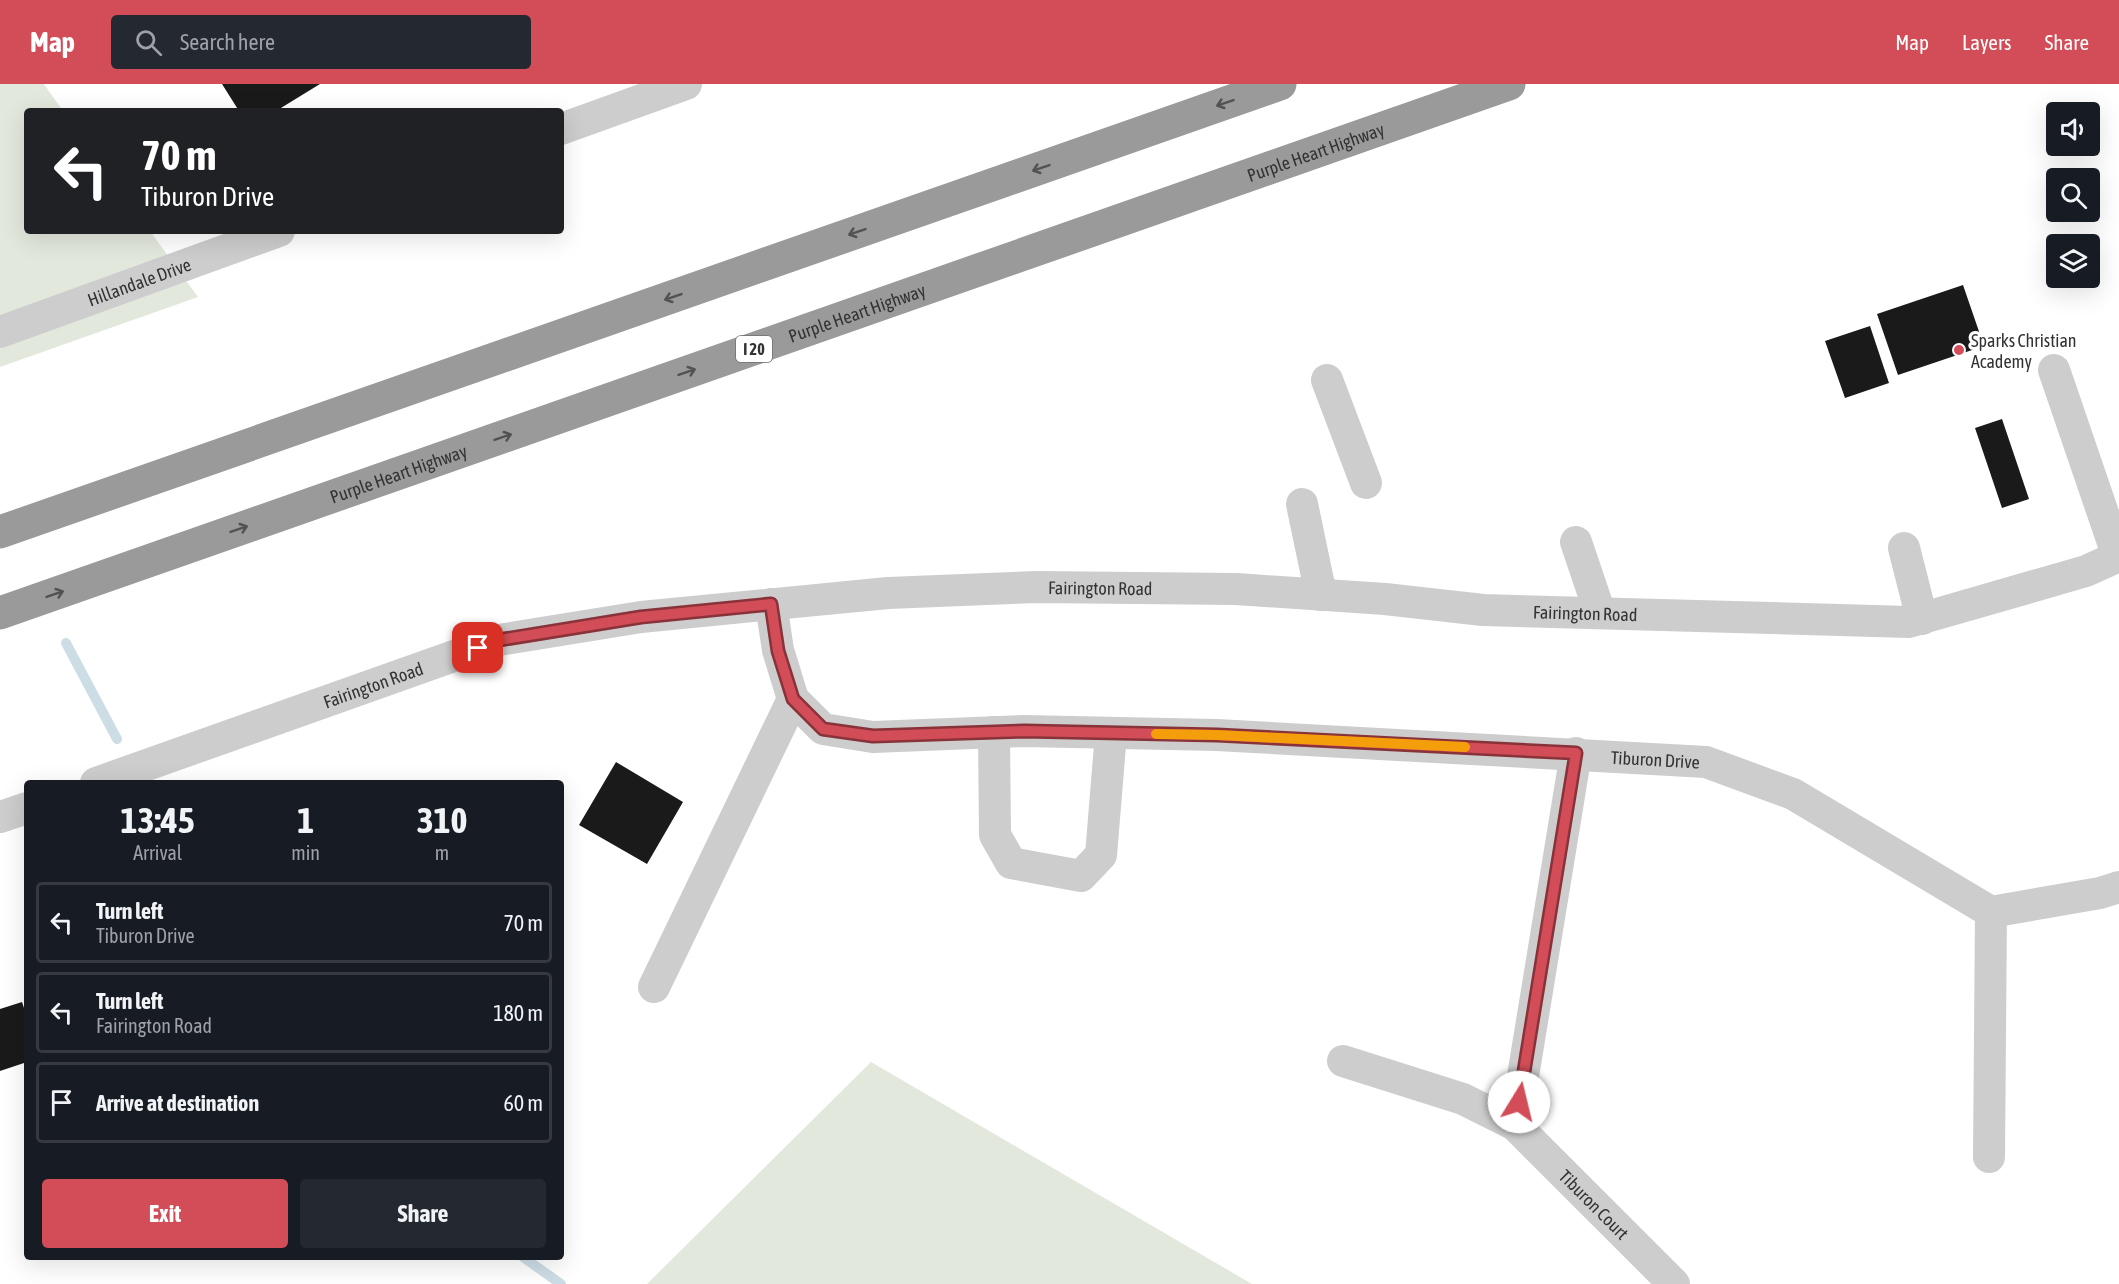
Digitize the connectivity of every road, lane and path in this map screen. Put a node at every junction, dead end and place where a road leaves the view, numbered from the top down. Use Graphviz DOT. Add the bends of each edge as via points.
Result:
graph roads {
  1 [pos="686,84"];
  2 [pos="1280,84"];
  3 [pos="1509,84"];
  4 [pos="564,128"];
  5 [pos="271,234"];
  6 [pos="0,332"];
  7 [pos="2054,370"];
  8 [pos="1327,381"];
  9 [pos="1366,483"];
  10 [pos="1302,504"];
  11 [pos="0,532"];
  12 [pos="1576,542"];
  13 [pos="1904,548"];
  14 [pos="2119,556"];
  15 [pos="1321,596"];
  16 [pos="771,604"];
  17 [pos="0,613"];
  18 [pos="1600,613"];
  19 [pos="1922,618"];
  20 [pos="793,699"];
  21 [pos="994,732"];
  22 [pos="1111,733"];
  23 [pos="1576,753"];
  24 [pos="104,780"];
  25 [pos="24,809"];
  26 [pos="0,817"];
  27 [pos="2119,886"];
  28 [pos="1991,912"];
  29 [pos="654,987"];
  30 [pos="1342,1060"];
  31 [pos="1515,1125"];
  32 [pos="1989,1157"];
  33 [pos="1674,1284"];
  1 -- 4 [label="street"];
  2 -- 11 [label="highway, one-way"];
  17 -- 3 [label="highway, Purple Heart Highway / I 20, one-way"];
  5 -- 6 [label="street, Hillandale Drive"];
  7 -- 14 [label="street"];
  8 -- 9 [label="street"];
  10 -- 15 [label="street"];
  12 -- 18 [label="street"];
  13 -- 19 [label="street"];
  14 -- 19 [label="street, Fairington Road" via="2086,571"];
  15 -- 16 [label="street, Fairington Road" via="1236,590 1037,587 888,593"];
  15 -- 18 [label="street, Fairington Road" via="1484,610"];
  16 -- 20 [label="street, Tiburon Drive" via="778,651"];
  16 -- 24 [label="street, Fairington Road" via="641,617 499,640"];
  18 -- 19 [label="street, Fairington Road" via="1909,622"];
  20 -- 21 [label="street, Tiburon Drive" via="823,729 873,736"];
  20 -- 29 [label="street"];
  21 -- 22 [label="street, Tiburon Drive"];
  21 -- 22 [label="street" via="995,835 1011,863 1081,876 1101,855"];
  22 -- 23 [label="street, Tiburon Drive"];
  23 -- 28 [label="street, Tiburon Drive" via="1706,762 1752,778 1793,794"];
  23 -- 31 [label="street"];
  25 -- 26 [label="street"];
  27 -- 28 [label="street" via="2100,893"];
  28 -- 32 [label="street"];
  30 -- 31 [label="street, Tiburon Court" via="1463,1099"];
  31 -- 33 [label="street, Tiburon Court"];
}
